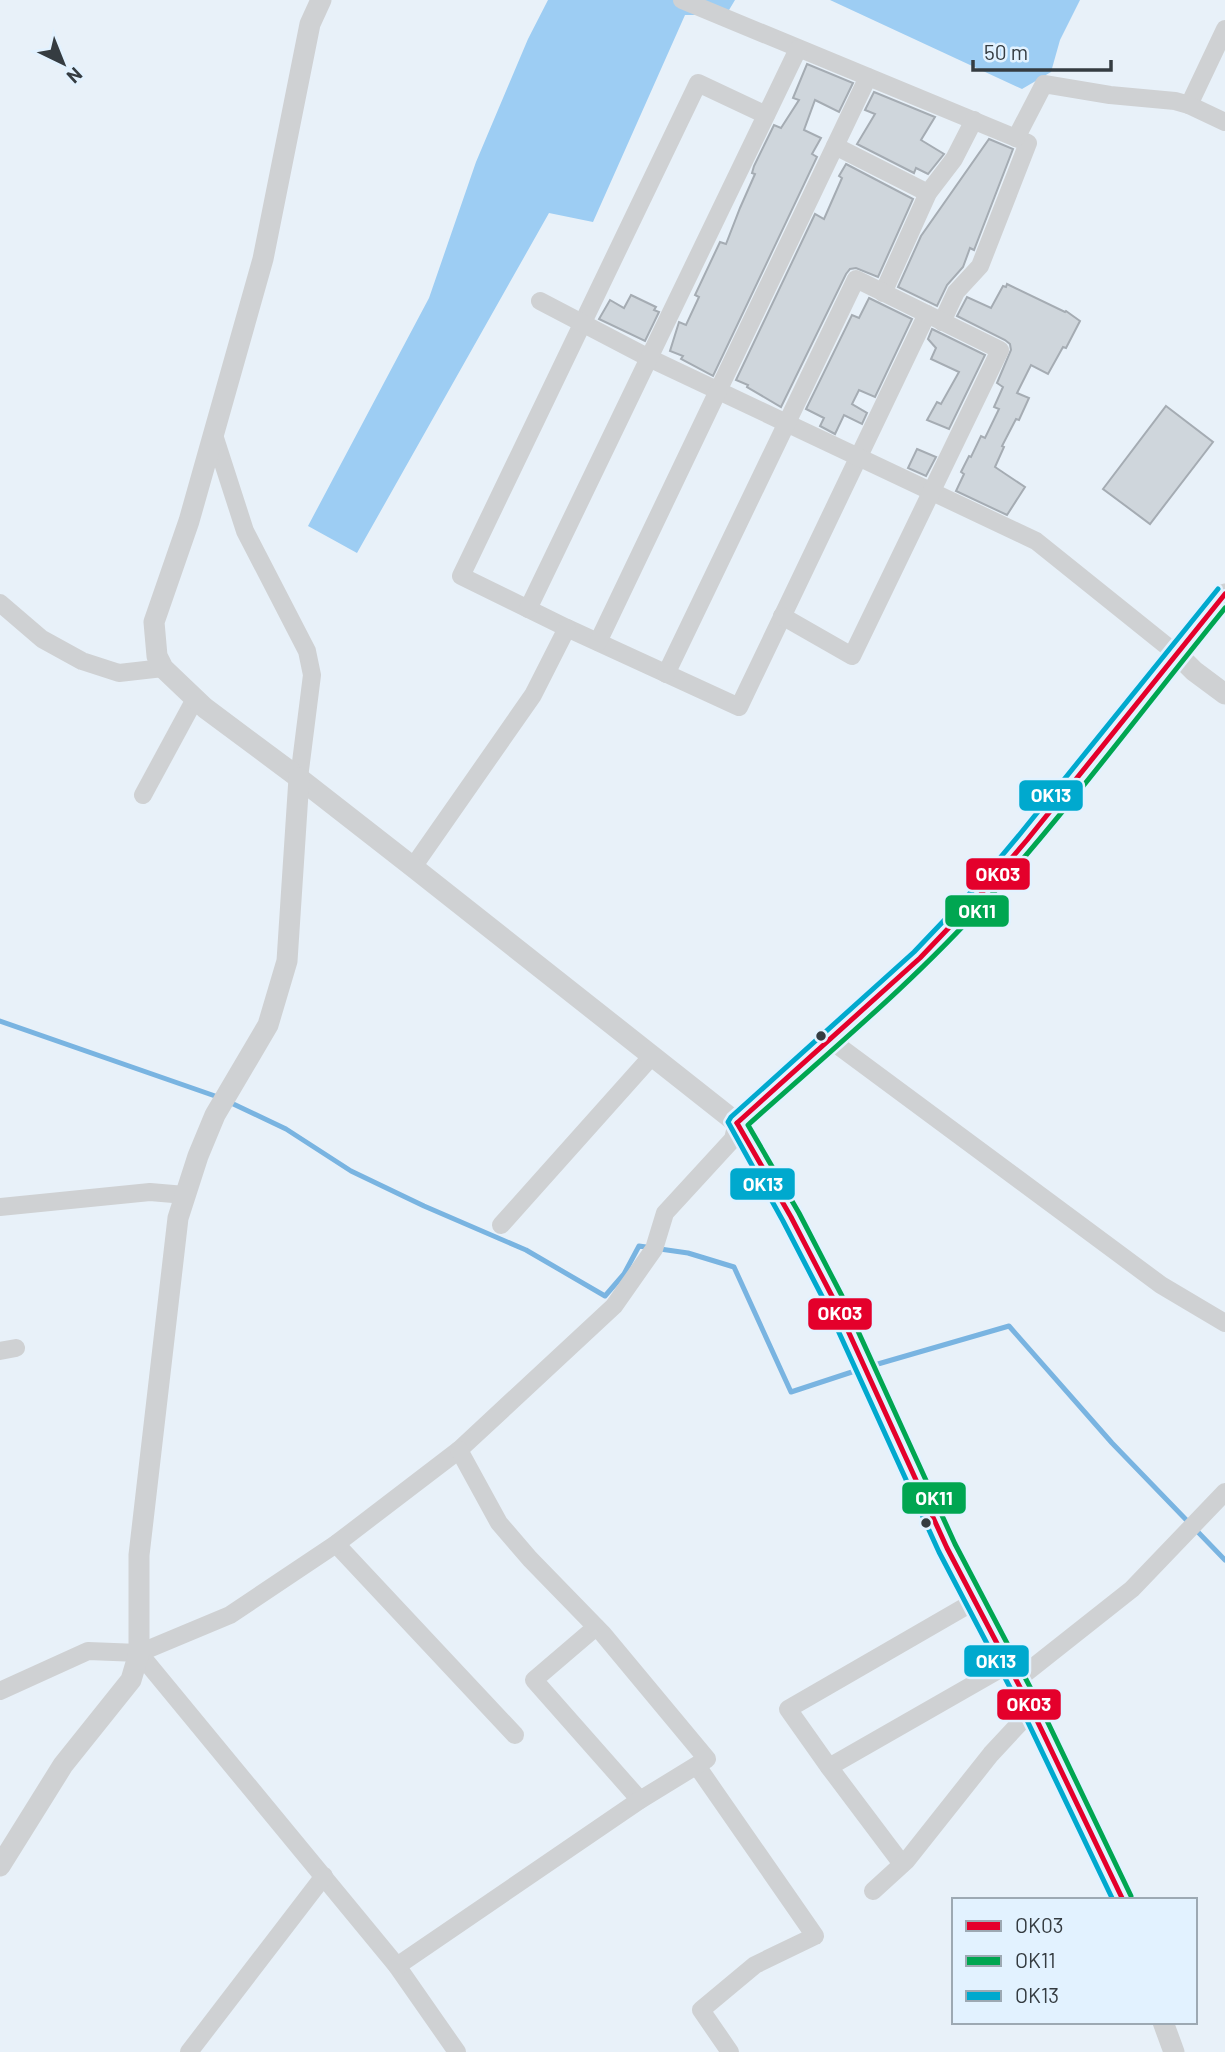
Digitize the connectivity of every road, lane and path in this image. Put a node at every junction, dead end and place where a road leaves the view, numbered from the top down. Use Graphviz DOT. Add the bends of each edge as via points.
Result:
graph roads {
  1 [pos="321,0"];
  2 [pos="682,0"];
  3 [pos="1225,29"];
  4 [pos="798,48"];
  5 [pos="868,77"];
  6 [pos="1189,105"];
  7 [pos="766,115"];
  8 [pos="974,120"];
  9 [pos="1225,122"];
  10 [pos="1016,138"];
  11 [pos="835,146"];
  12 [pos="929,193"];
  13 [pos="883,293"];
  14 [pos="540,302"];
  15 [pos="935,318"];
  16 [pos="583,324"];
  17 [pos="649,358"];
  18 [pos="718,390"];
  19 [pos="786,423"];
  20 [pos="214,435"];
  21 [pos="859,457"];
  22 [pos="930,493"];
  23 [pos="1225,594"];
  24 [pos="0,603"];
  25 [pos="528,609"];
  26 [pos="782,616"];
  27 [pos="567,628"];
  28 [pos="598,642"];
  29 [pos="1178,655"];
  30 [pos="163,668"];
  31 [pos="666,674"];
  32 [pos="1225,694"];
  33 [pos="195,699"];
  34 [pos="299,778"];
  35 [pos="143,795"];
  36 [pos="413,867"];
  37 [pos="829,1039"];
  38 [pos="652,1056"];
  39 [pos="737,1123"];
  40 [pos="185,1195"];
  41 [pos="0,1207"];
  42 [pos="501,1225"];
  43 [pos="1225,1323"];
  44 [pos="458,1450"];
  45 [pos="1225,1492"];
  46 [pos="336,1544"];
  47 [pos="975,1601"];
  48 [pos="596,1627"];
  49 [pos="139,1653"];
  50 [pos="1013,1672"];
  51 [pos="0,1691"];
  52 [pos="1032,1710"];
  53 [pos="515,1735"];
  54 [pos="696,1766"];
  55 [pos="829,1767"];
  56 [pos="640,1800"];
  57 [pos="902,1864"];
  58 [pos="0,1866"];
  59 [pos="324,1876"];
  60 [pos="873,1891"];
  61 [pos="1122,1898"];
  62 [pos="397,1966"];
  63 [pos="1164,2024"];
  64 [pos="189,2052"];
  65 [pos="457,2052"];
  66 [pos="730,2052"];
  67 [pos="1174,2052"];
  1 -- 20 [label="street" via="310,24 264,259"];
  2 -- 4 [label="street"];
  3 -- 6 [label="street"];
  4 -- 5 [label="street"];
  4 -- 7 [label="street"];
  5 -- 8 [label="street"];
  5 -- 11 [label="street"];
  6 -- 9 [label="street"];
  6 -- 10 [label="street" via="1044,84"];
  7 -- 16 [label="street" via="698,83"];
  7 -- 17 [label="street"];
  8 -- 10 [label="street"];
  8 -- 12 [label="street"];
  10 -- 15 [label="street" via="1028,142 980,266"];
  11 -- 12 [label="street"];
  11 -- 18 [label="street"];
  12 -- 13 [label="street"];
  13 -- 15 [label="street"];
  13 -- 19 [label="street" via="856,279"];
  14 -- 16 [label="street"];
  15 -- 21 [label="street"];
  15 -- 22 [label="street" via="1000,350"];
  16 -- 17 [label="street"];
  16 -- 25 [label="street" via="461,576"];
  17 -- 18 [label="street"];
  17 -- 25 [label="street"];
  18 -- 19 [label="street"];
  18 -- 28 [label="street"];
  19 -- 21 [label="street"];
  19 -- 31 [label="street"];
  20 -- 30 [label="street" via="154,622"];
  20 -- 34 [label="street" via="245,531 307,651 312,675"];
  21 -- 22 [label="street"];
  21 -- 26 [label="street"];
  22 -- 26 [label="street" via="852,656"];
  22 -- 29 [label="street" via="1035,541"];
  23 -- 29 [label="street"];
  24 -- 30 [label="street" via="42,639 82,661 118,673"];
  25 -- 27 [label="street"];
  26 -- 31 [label="street" via="739,707"];
  27 -- 28 [label="street"];
  27 -- 36 [label="street" via="533,695"];
  28 -- 31 [label="street"];
  29 -- 32 [label="street"];
  29 -- 37 [label="street" via="980,895 920,958"];
  30 -- 33 [label="street"];
  33 -- 34 [label="street"];
  33 -- 35 [label="street"];
  34 -- 36 [label="street"];
  34 -- 40 [label="street" via="287,961 268,1025 215,1115"];
  36 -- 38 [label="street"];
  37 -- 39 [label="street"];
  37 -- 43 [label="street" via="1161,1285"];
  38 -- 39 [label="street"];
  38 -- 42 [label="street"];
  39 -- 44 [label="street" via="733,1139 665,1213 654,1249 614,1306"];
  39 -- 47 [label="street" via="834,1300"];
  40 -- 41 [label="street" via="150,1192"];
  40 -- 49 [label="street" via="177,1218 139,1555"];
  44 -- 46 [label="street"];
  44 -- 48 [label="street" via="499,1523"];
  45 -- 50 [label="street" via="1132,1589"];
  46 -- 49 [label="street" via="230,1615"];
  46 -- 53 [label="street"];
  47 -- 50 [label="street"];
  47 -- 55 [label="street" via="788,1709"];
  48 -- 54 [label="street" via="707,1759"];
  48 -- 56 [label="street" via="534,1681"];
  49 -- 51 [label="street" via="88,1651"];
  49 -- 58 [label="street" via="131,1680 64,1765"];
  49 -- 59 [label="street"];
  50 -- 52 [label="street"];
  50 -- 55 [label="street"];
  52 -- 57 [label="street"];
  52 -- 61 [label="street"];
  54 -- 56 [label="street"];
  54 -- 66 [label="street" via="815,1936 755,1965 701,2010"];
  55 -- 57 [label="street"];
  56 -- 62 [label="street"];
  57 -- 60 [label="street"];
  59 -- 62 [label="street"];
  59 -- 64 [label="street"];
  62 -- 65 [label="street"];
  63 -- 67 [label="street"];
}
